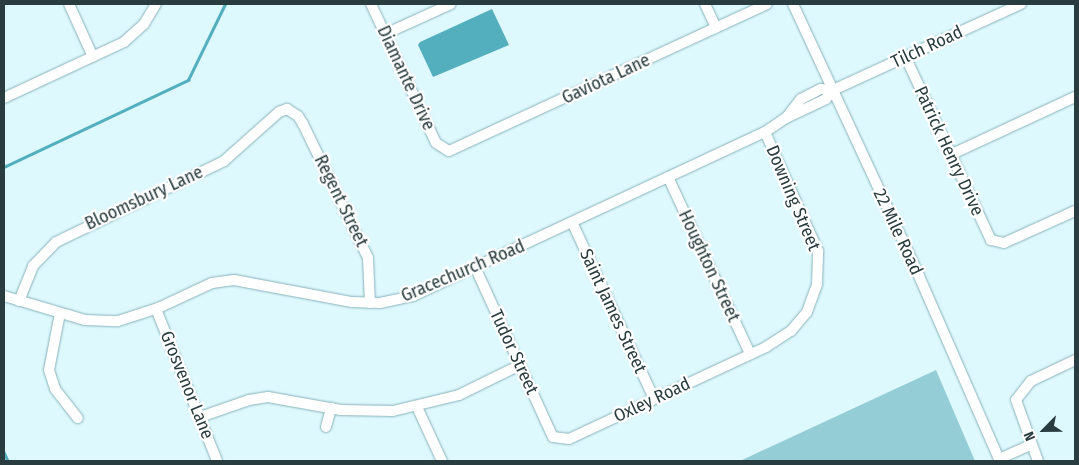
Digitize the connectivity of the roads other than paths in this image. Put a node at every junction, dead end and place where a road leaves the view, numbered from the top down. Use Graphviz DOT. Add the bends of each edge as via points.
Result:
graph roads {
  1 [pos="69,4"];
  2 [pos="156,4"];
  3 [pos="371,4"];
  4 [pos="451,4"];
  5 [pos="705,4"];
  6 [pos="767,4"];
  7 [pos="793,4"];
  8 [pos="1021,4"];
  9 [pos="716,28"];
  10 [pos="385,34"];
  11 [pos="93,57"];
  12 [pos="906,58"];
  13 [pos="833,90"];
  14 [pos="1075,97"];
  15 [pos="4,98"];
  16 [pos="287,109"];
  17 [pos="765,132"];
  18 [pos="443,150"];
  19 [pos="950,155"];
  20 [pos="668,177"];
  21 [pos="1075,211"];
  22 [pos="572,222"];
  23 [pos="475,267"];
  24 [pos="4,296"];
  25 [pos="19,301"];
  26 [pos="370,303"];
  27 [pos="156,309"];
  28 [pos="60,313"];
  29 [pos="750,354"];
  30 [pos="1075,360"];
  31 [pos="520,366"];
  32 [pos="654,399"];
  33 [pos="417,407"];
  34 [pos="331,408"];
  35 [pos="200,417"];
  36 [pos="78,418"];
  37 [pos="326,427"];
  38 [pos="554,437"];
  39 [pos="1031,445"];
  40 [pos="1000,460"];
  41 [pos="1034,460"];
  42 [pos="217,461"];
  43 [pos="442,461"];
  1 -- 11 [label="street"];
  2 -- 11 [label="street" via="132,36"];
  3 -- 10 [label="street, Diamante Drive"];
  4 -- 10 [label="street"];
  5 -- 9 [label="street"];
  6 -- 9 [label="street, Gaviota Lane"];
  7 -- 13 [label="street, 22 Mile Road"];
  8 -- 12 [label="street, Tilch Road"];
  9 -- 18 [label="street, Gaviota Lane" via="455,150"];
  10 -- 18 [label="street, Diamante Drive" via="436,143"];
  11 -- 15 [label="street"];
  12 -- 13 [label="street, Tilch Road"];
  12 -- 19 [label="street, Patrick Henry Drive"];
  13 -- 17 [label="street, Gracechurch Road" via="826,99"];
  13 -- 40 [label="street, 22 Mile Road"];
  14 -- 19 [label="street"];
  16 -- 25 [label="street, Bloomsbury Lane" via="279,112 224,161 56,242 34,266"];
  16 -- 26 [label="street, Regent Street" via="303,124 368,258"];
  17 -- 20 [label="street, Gracechurch Road"];
  17 -- 29 [label="street, Downing Street" via="812,233 819,271 811,303 798,324 783,337"];
  19 -- 21 [label="street, Patrick Henry Drive" via="988,236 995,243 1004,243"];
  20 -- 22 [label="street, Gracechurch Road"];
  20 -- 29 [label="street, Houghton Street"];
  22 -- 23 [label="street, Gracechurch Road"];
  22 -- 32 [label="street, Saint James Street"];
  23 -- 26 [label="street, Gracechurch Road" via="413,296"];
  23 -- 31 [label="street, Tudor Street"];
  24 -- 25 [label="street, Gracechurch Road"];
  25 -- 28 [label="street, Gracechurch Road"];
  26 -- 27 [label="street, Gracechurch Road" via="234,280 212,284"];
  27 -- 28 [label="street, Gracechurch Road" via="118,321 85,320"];
  27 -- 35 [label="street, Grosvenor Lane"];
  28 -- 36 [label="street" via="49,370 55,389"];
  29 -- 32 [label="street, Oxley Road"];
  30 -- 39 [label="street" via="1031,381 1018,393 1017,408"];
  31 -- 33 [label="street" via="459,395"];
  31 -- 38 [label="street, Tudor Street"];
  32 -- 38 [label="street, Oxley Road" via="569,439"];
  33 -- 34 [label="street" via="382,411"];
  33 -- 43 [label="street"];
  34 -- 35 [label="street" via="268,397"];
  34 -- 37 [label="street"];
  35 -- 42 [label="street, Grosvenor Lane"];
  39 -- 40 [label="street"];
  39 -- 41 [label="street"];
}
